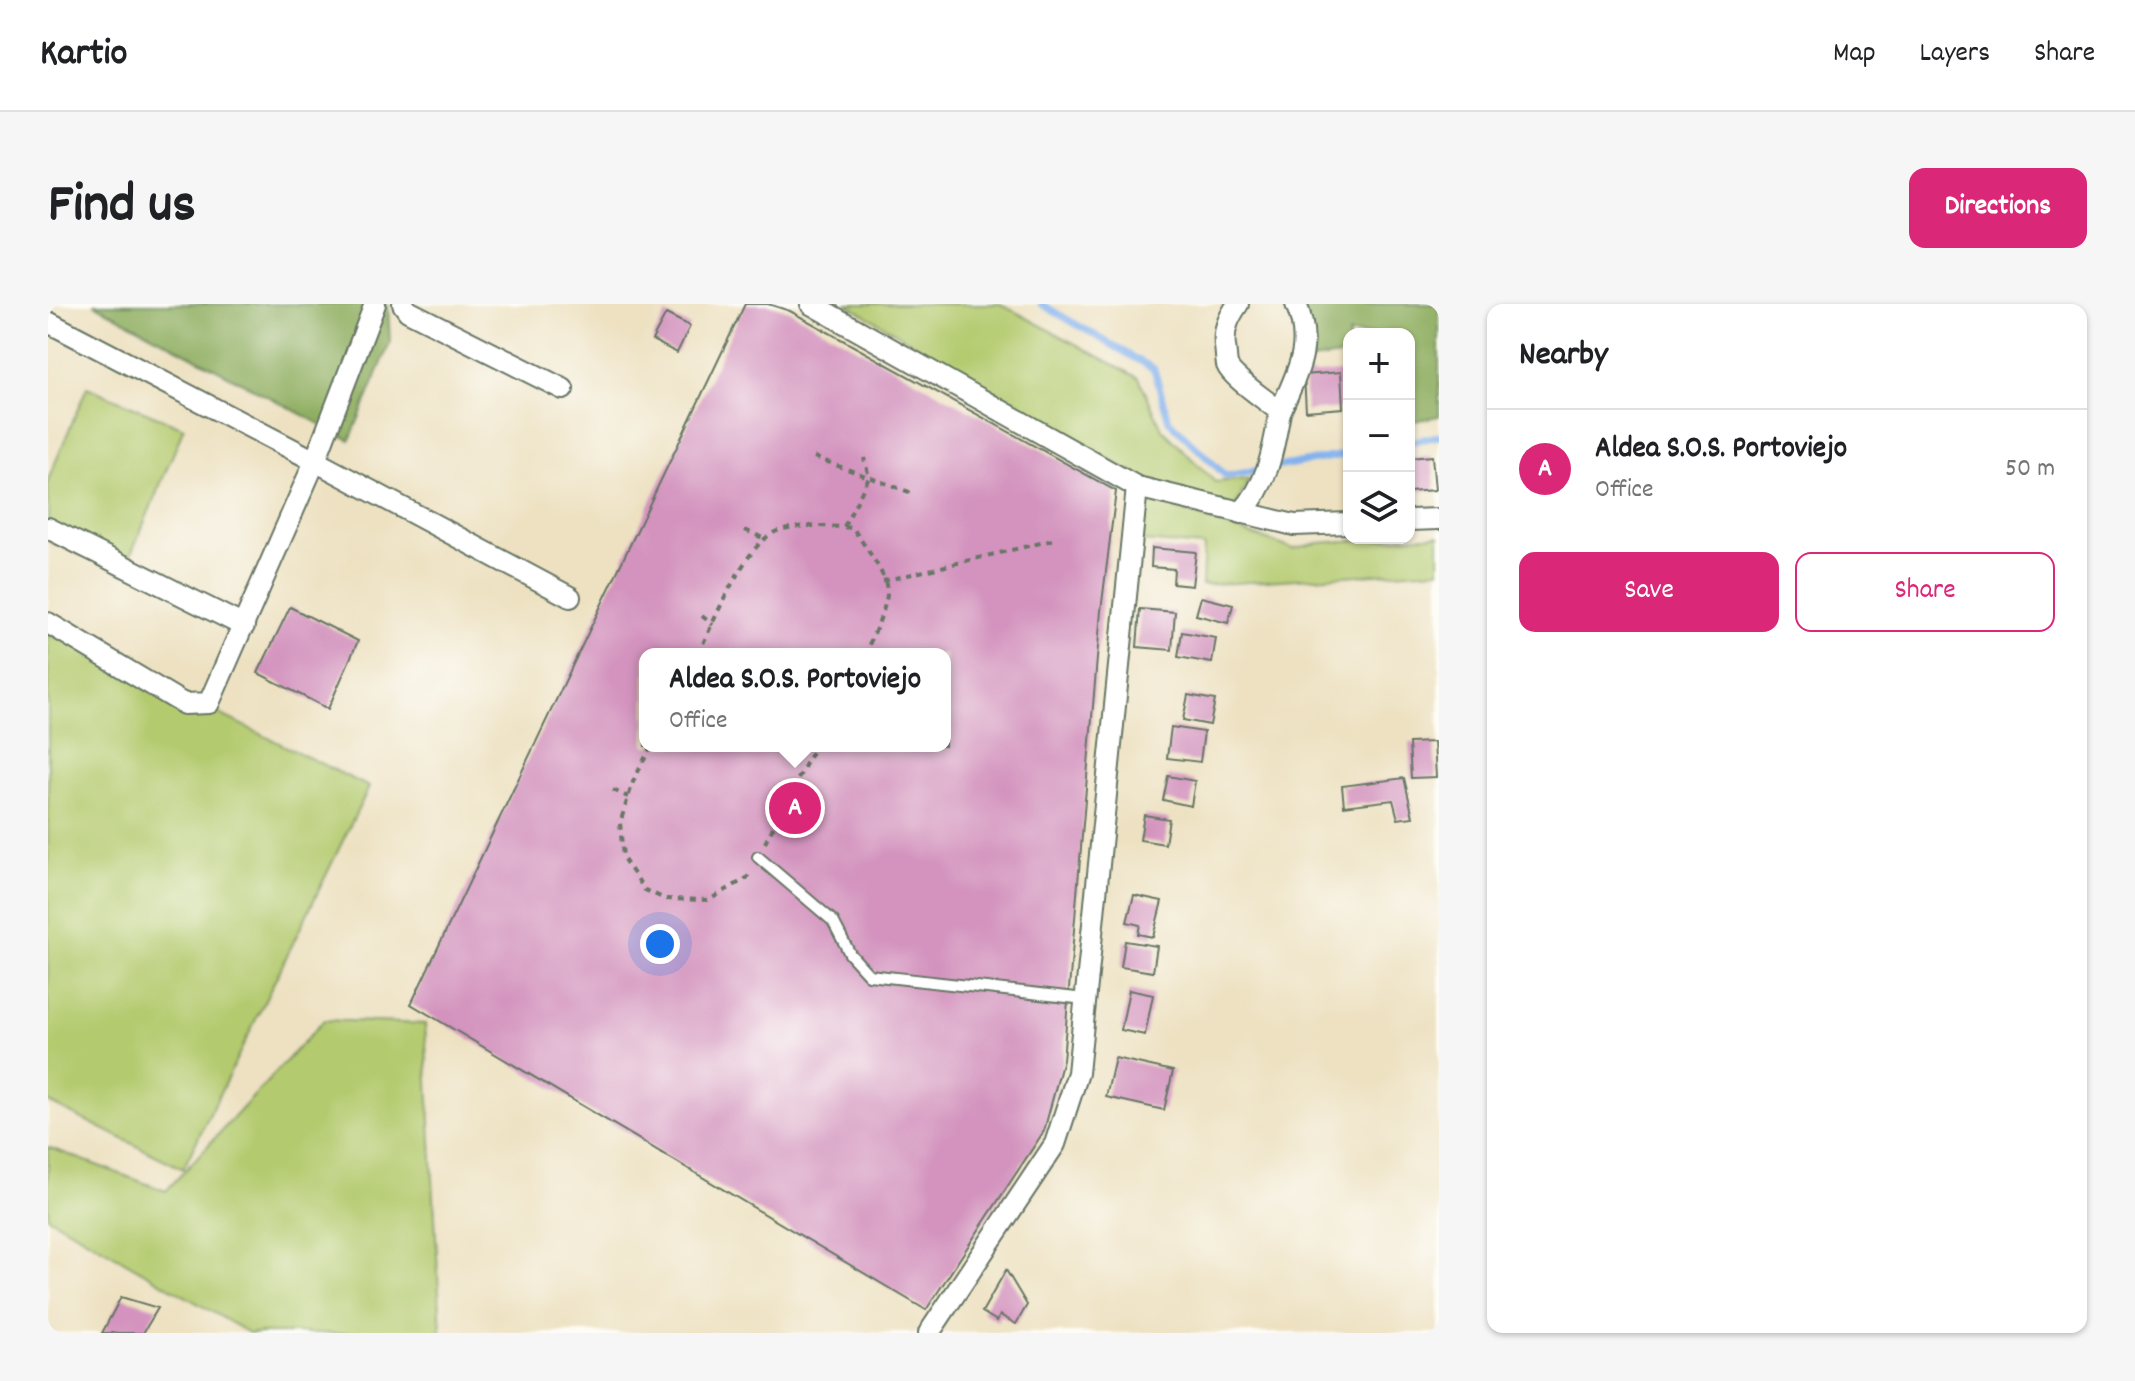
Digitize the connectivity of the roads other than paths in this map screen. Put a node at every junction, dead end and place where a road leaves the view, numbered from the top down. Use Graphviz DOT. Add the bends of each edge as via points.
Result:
graph roads {
  1 [pos="375,304"];
  2 [pos="403,304"];
  3 [pos="811,304"];
  4 [pos="1238,304"];
  5 [pos="1296,304"];
  6 [pos="48,322"];
  7 [pos="563,389"];
  8 [pos="1280,412"];
  9 [pos="315,461"];
  10 [pos="1137,487"];
  11 [pos="1241,513"];
  12 [pos="1439,519"];
  13 [pos="1415,520"];
  14 [pos="1343,523"];
  15 [pos="48,528"];
  16 [pos="570,597"];
  17 [pos="48,623"];
  18 [pos="244,626"];
  19 [pos="758,857"];
  20 [pos="1085,999"];
  21 [pos="929,1333"];
  1 -- 9 [label="street"];
  2 -- 7 [label="street"];
  3 -- 10 [label="street"];
  4 -- 8 [label="street" via="1228,318 1224,340 1228,367"];
  5 -- 8 [label="street" via="1306,345"];
  6 -- 9 [label="street"];
  8 -- 11 [label="street" via="1257,495"];
  9 -- 16 [label="street"];
  9 -- 18 [label="street"];
  10 -- 11 [label="street"];
  10 -- 20 [label="street"];
  11 -- 14 [label="street" via="1294,525"];
  12 -- 13 [label="street"];
  15 -- 18 [label="street"];
  17 -- 18 [label="street" via="184,704 205,705"];
  19 -- 20 [label="lane" via="833,921 850,954 869,975"];
  20 -- 21 [label="street" via="1078,1073 1055,1144"];
}
